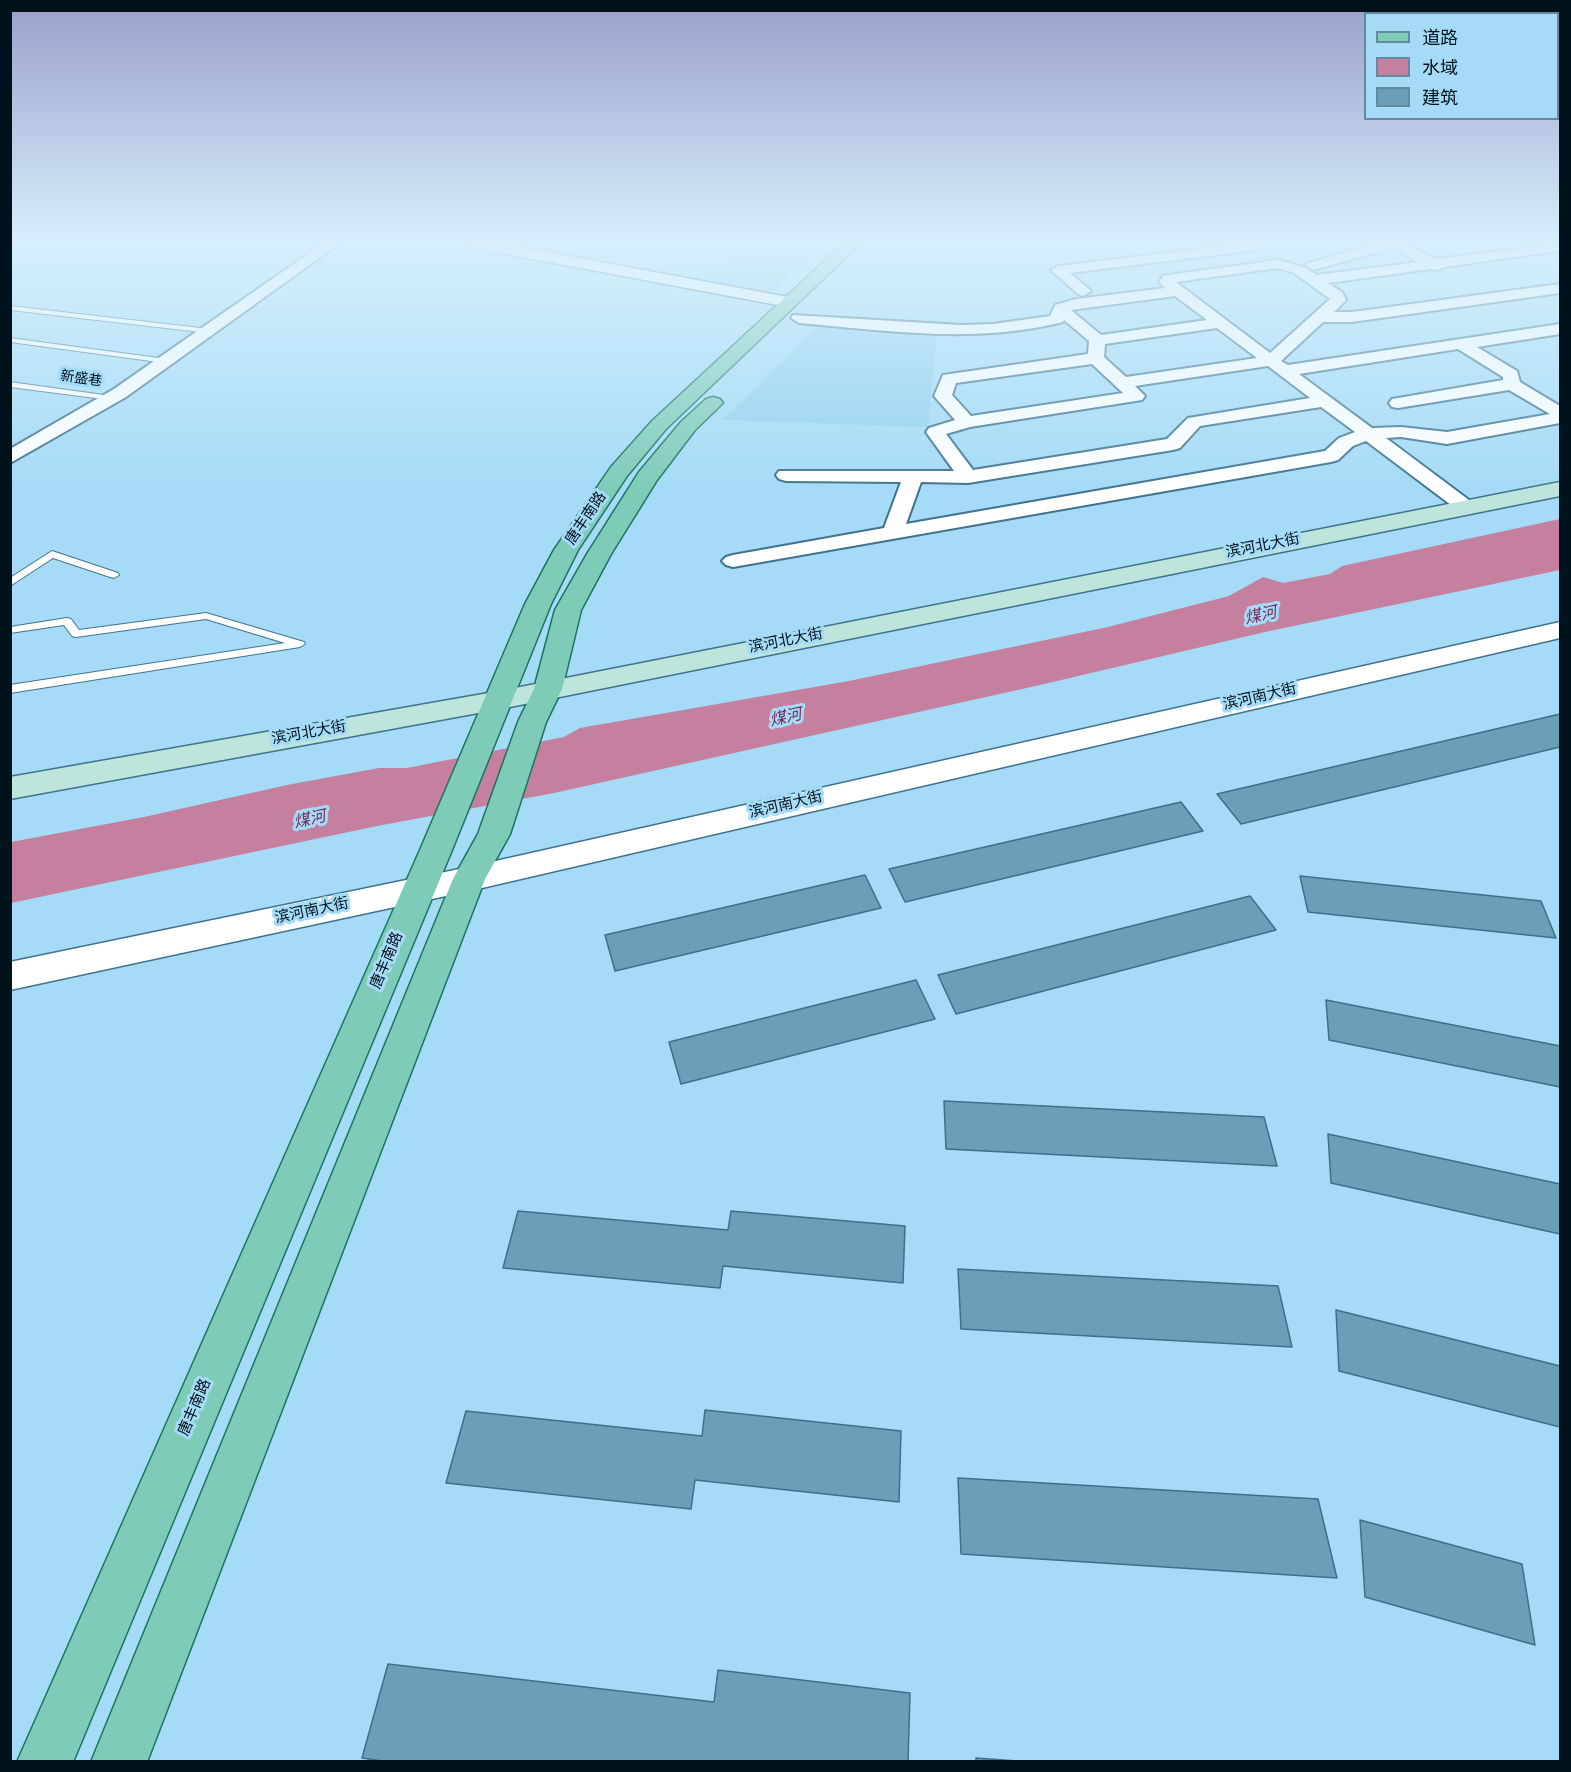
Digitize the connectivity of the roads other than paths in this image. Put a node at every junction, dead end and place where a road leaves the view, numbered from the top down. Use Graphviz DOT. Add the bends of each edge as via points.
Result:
graph roads {
  1 [pos="163,326"];
  2 [pos="216,326"];
  3 [pos="775,326"];
  4 [pos="780,326"];
  5 [pos="902,326"];
  6 [pos="1010,326"];
  7 [pos="1076,326"];
  8 [pos="1208,326"];
  9 [pos="1225,326"];
  10 [pos="1313,326"];
  11 [pos="1521,326"];
  12 [pos="1560,328"];
  13 [pos="209,331"];
  14 [pos="1534,333"];
  15 [pos="10,340"];
  16 [pos="1461,344"];
  17 [pos="1097,349"];
  18 [pos="166,361"];
  19 [pos="1278,366"];
  20 [pos="1124,382"];
  21 [pos="10,384"];
  22 [pos="1512,384"];
  23 [pos="111,398"];
  24 [pos="1325,401"];
  25 [pos="1398,403"];
  26 [pos="1560,412"];
  27 [pos="1560,418"];
  28 [pos="967,422"];
  29 [pos="1368,434"];
  30 [pos="10,457"];
  31 [pos="786,475"];
  32 [pos="913,477"];
  33 [pos="968,477"];
  34 [pos="1560,489"];
  35 [pos="1466,507"];
  36 [pos="893,533"];
  37 [pos="732,561"];
  38 [pos="114,575"];
  39 [pos="10,583"];
  40 [pos="10,630"];
  41 [pos="1560,630"];
  42 [pos="10,689"];
  43 [pos="548,689"];
  44 [pos="500,700"];
  45 [pos="10,789"];
  46 [pos="469,879"];
  47 [pos="419,889"];
  48 [pos="10,976"];
  49 [pos="45,1761"];
  50 [pos="118,1761"];
  1 -- 13 [label="lane"];
  2 -- 13 [label="street"];
  3 -- 44 [label="main road, 唐丰南路" via="659,424 619,472 566,550 538,604"];
  4 -- 43 [label="main road, 唐丰南路" via="647,477 568,610"];
  5 -- 6 [label="street" via="939,331"];
  7 -- 17 [label="street"];
  8 -- 17 [label="street"];
  9 -- 19 [label="street"];
  10 -- 19 [label="street"];
  11 -- 14 [label="street"];
  12 -- 14 [label="street"];
  13 -- 18 [label="street"];
  14 -- 16 [label="street"];
  15 -- 18 [label="lane"];
  16 -- 19 [label="street"];
  16 -- 22 [label="street" via="1511,375"];
  17 -- 20 [label="street"];
  17 -- 28 [label="street" via="949,379 943,396"];
  18 -- 23 [label="street"];
  19 -- 20 [label="street"];
  19 -- 24 [label="street"];
  20 -- 28 [label="street" via="1136,396"];
  21 -- 23 [label="lane, 新盛巷"];
  22 -- 25 [label="street"];
  22 -- 26 [label="street"];
  23 -- 30 [label="street"];
  24 -- 29 [label="street"];
  24 -- 33 [label="street" via="1194,422 1173,444"];
  27 -- 29 [label="street" via="1447,438 1401,432"];
  28 -- 33 [label="street" via="935,432"];
  29 -- 35 [label="street"];
  29 -- 36 [label="street" via="1346,442 1331,456"];
  31 -- 32 [label="street"];
  32 -- 33 [label="street"];
  32 -- 36 [label="street"];
  34 -- 35 [label="main road, 滨河北大街"];
  35 -- 43 [label="main road, 滨河北大街"];
  36 -- 37 [label="street"];
  38 -- 39 [label="lane" via="52,554"];
  40 -- 42 [label="lane" via="67,621 75,634 206,616 300,644"];
  41 -- 46 [label="street, 滨河南大街"];
  43 -- 44 [label="main road, 滨河北大街"];
  43 -- 46 [label="main road, 唐丰南路" via="532,722 494,834"];
  44 -- 45 [label="main road, 滨河北大街"];
  44 -- 47 [label="main road, 唐丰南路"];
  46 -- 47 [label="street, 滨河南大街"];
  46 -- 50 [label="main road, 唐丰南路"];
  47 -- 48 [label="street, 滨河南大街"];
  47 -- 49 [label="main road, 唐丰南路"];
}
